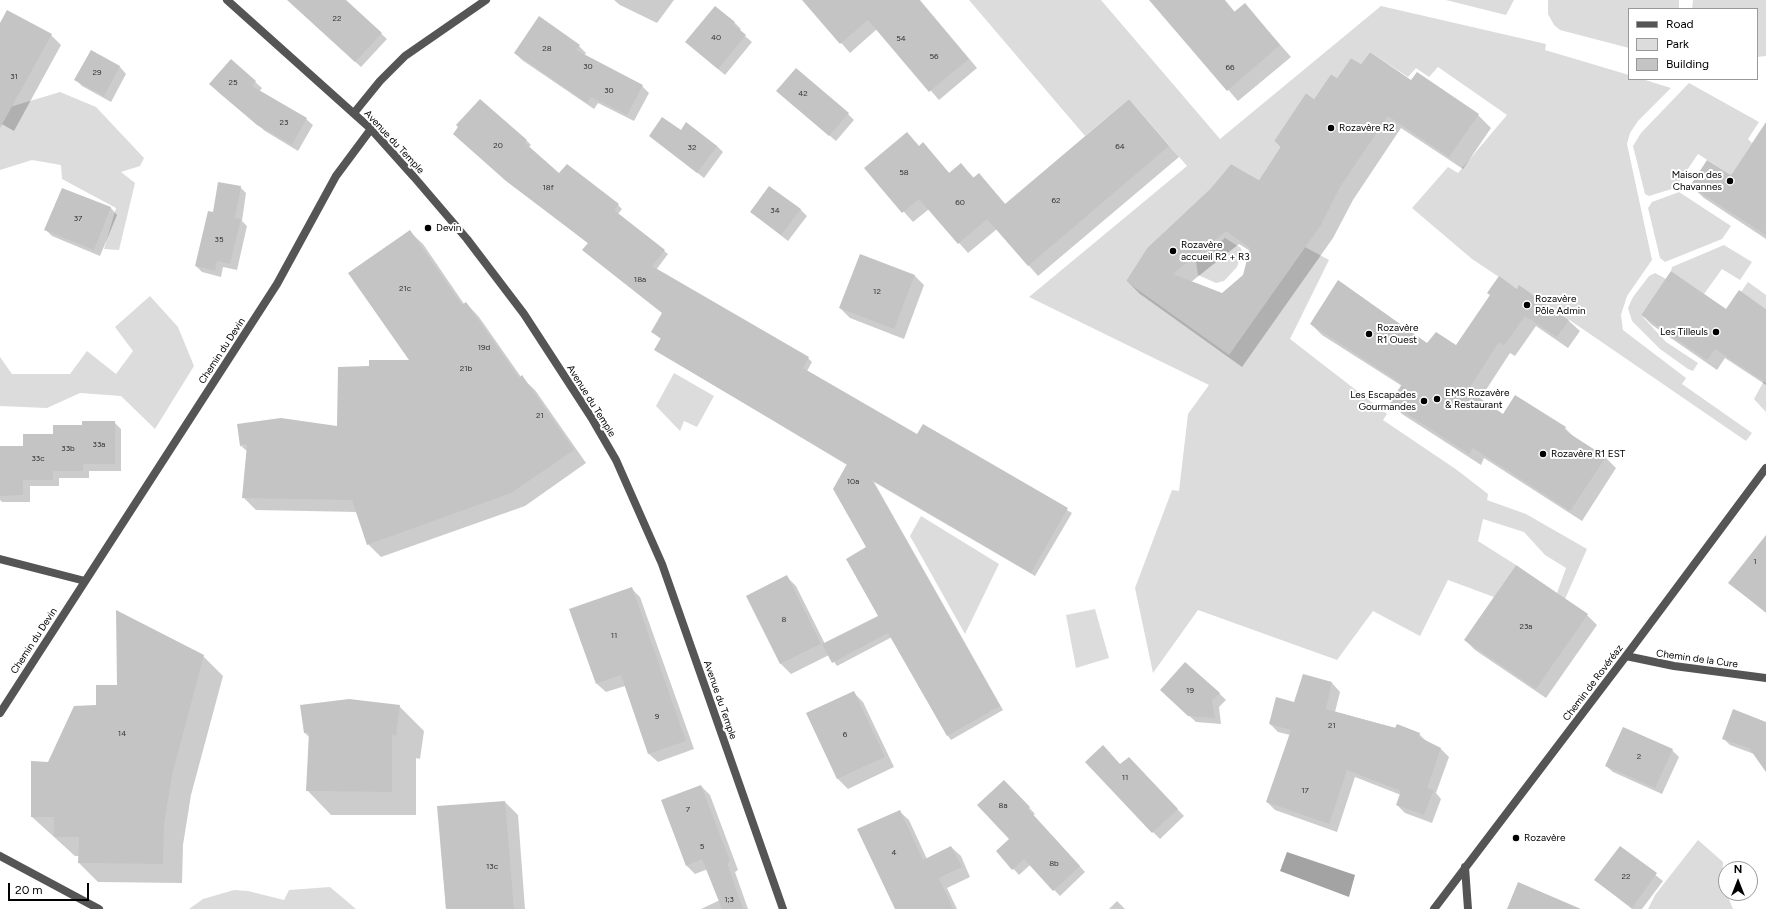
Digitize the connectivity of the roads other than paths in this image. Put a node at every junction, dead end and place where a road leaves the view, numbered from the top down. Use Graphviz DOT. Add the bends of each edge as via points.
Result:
graph roads {
  1 [pos="227,0"];
  2 [pos="486,0"];
  3 [pos="354,113"];
  4 [pos="371,129"];
  5 [pos="1766,468"];
  6 [pos="0,560"];
  7 [pos="85,581"];
  8 [pos="1626,656"];
  9 [pos="1766,678"];
  10 [pos="0,713"];
  11 [pos="0,856"];
  12 [pos="1465,867"];
  13 [pos="99,909"];
  14 [pos="783,909"];
  15 [pos="1434,909"];
  16 [pos="1468,909"];
  1 -- 3 [label="street, Avenue du Temple"];
  2 -- 3 [label="street" via="405,56"];
  3 -- 4 [label="street, Avenue du Temple"];
  4 -- 7 [label="street, Chemin du Devin" via="336,176 277,284"];
  4 -- 14 [label="street, Avenue du Temple" via="465,236 524,314 616,460 662,564"];
  5 -- 8 [label="street, Chemin de Rovéréaz"];
  6 -- 7 [label="street"];
  7 -- 10 [label="street, Chemin du Devin"];
  8 -- 9 [label="street, Chemin de la Cure" via="1674,666"];
  8 -- 12 [label="street, Chemin de Rovéréaz"];
  11 -- 13 [label="street"];
  12 -- 15 [label="street, Chemin de Rovéréaz"];
  12 -- 16 [label="street"];
}
